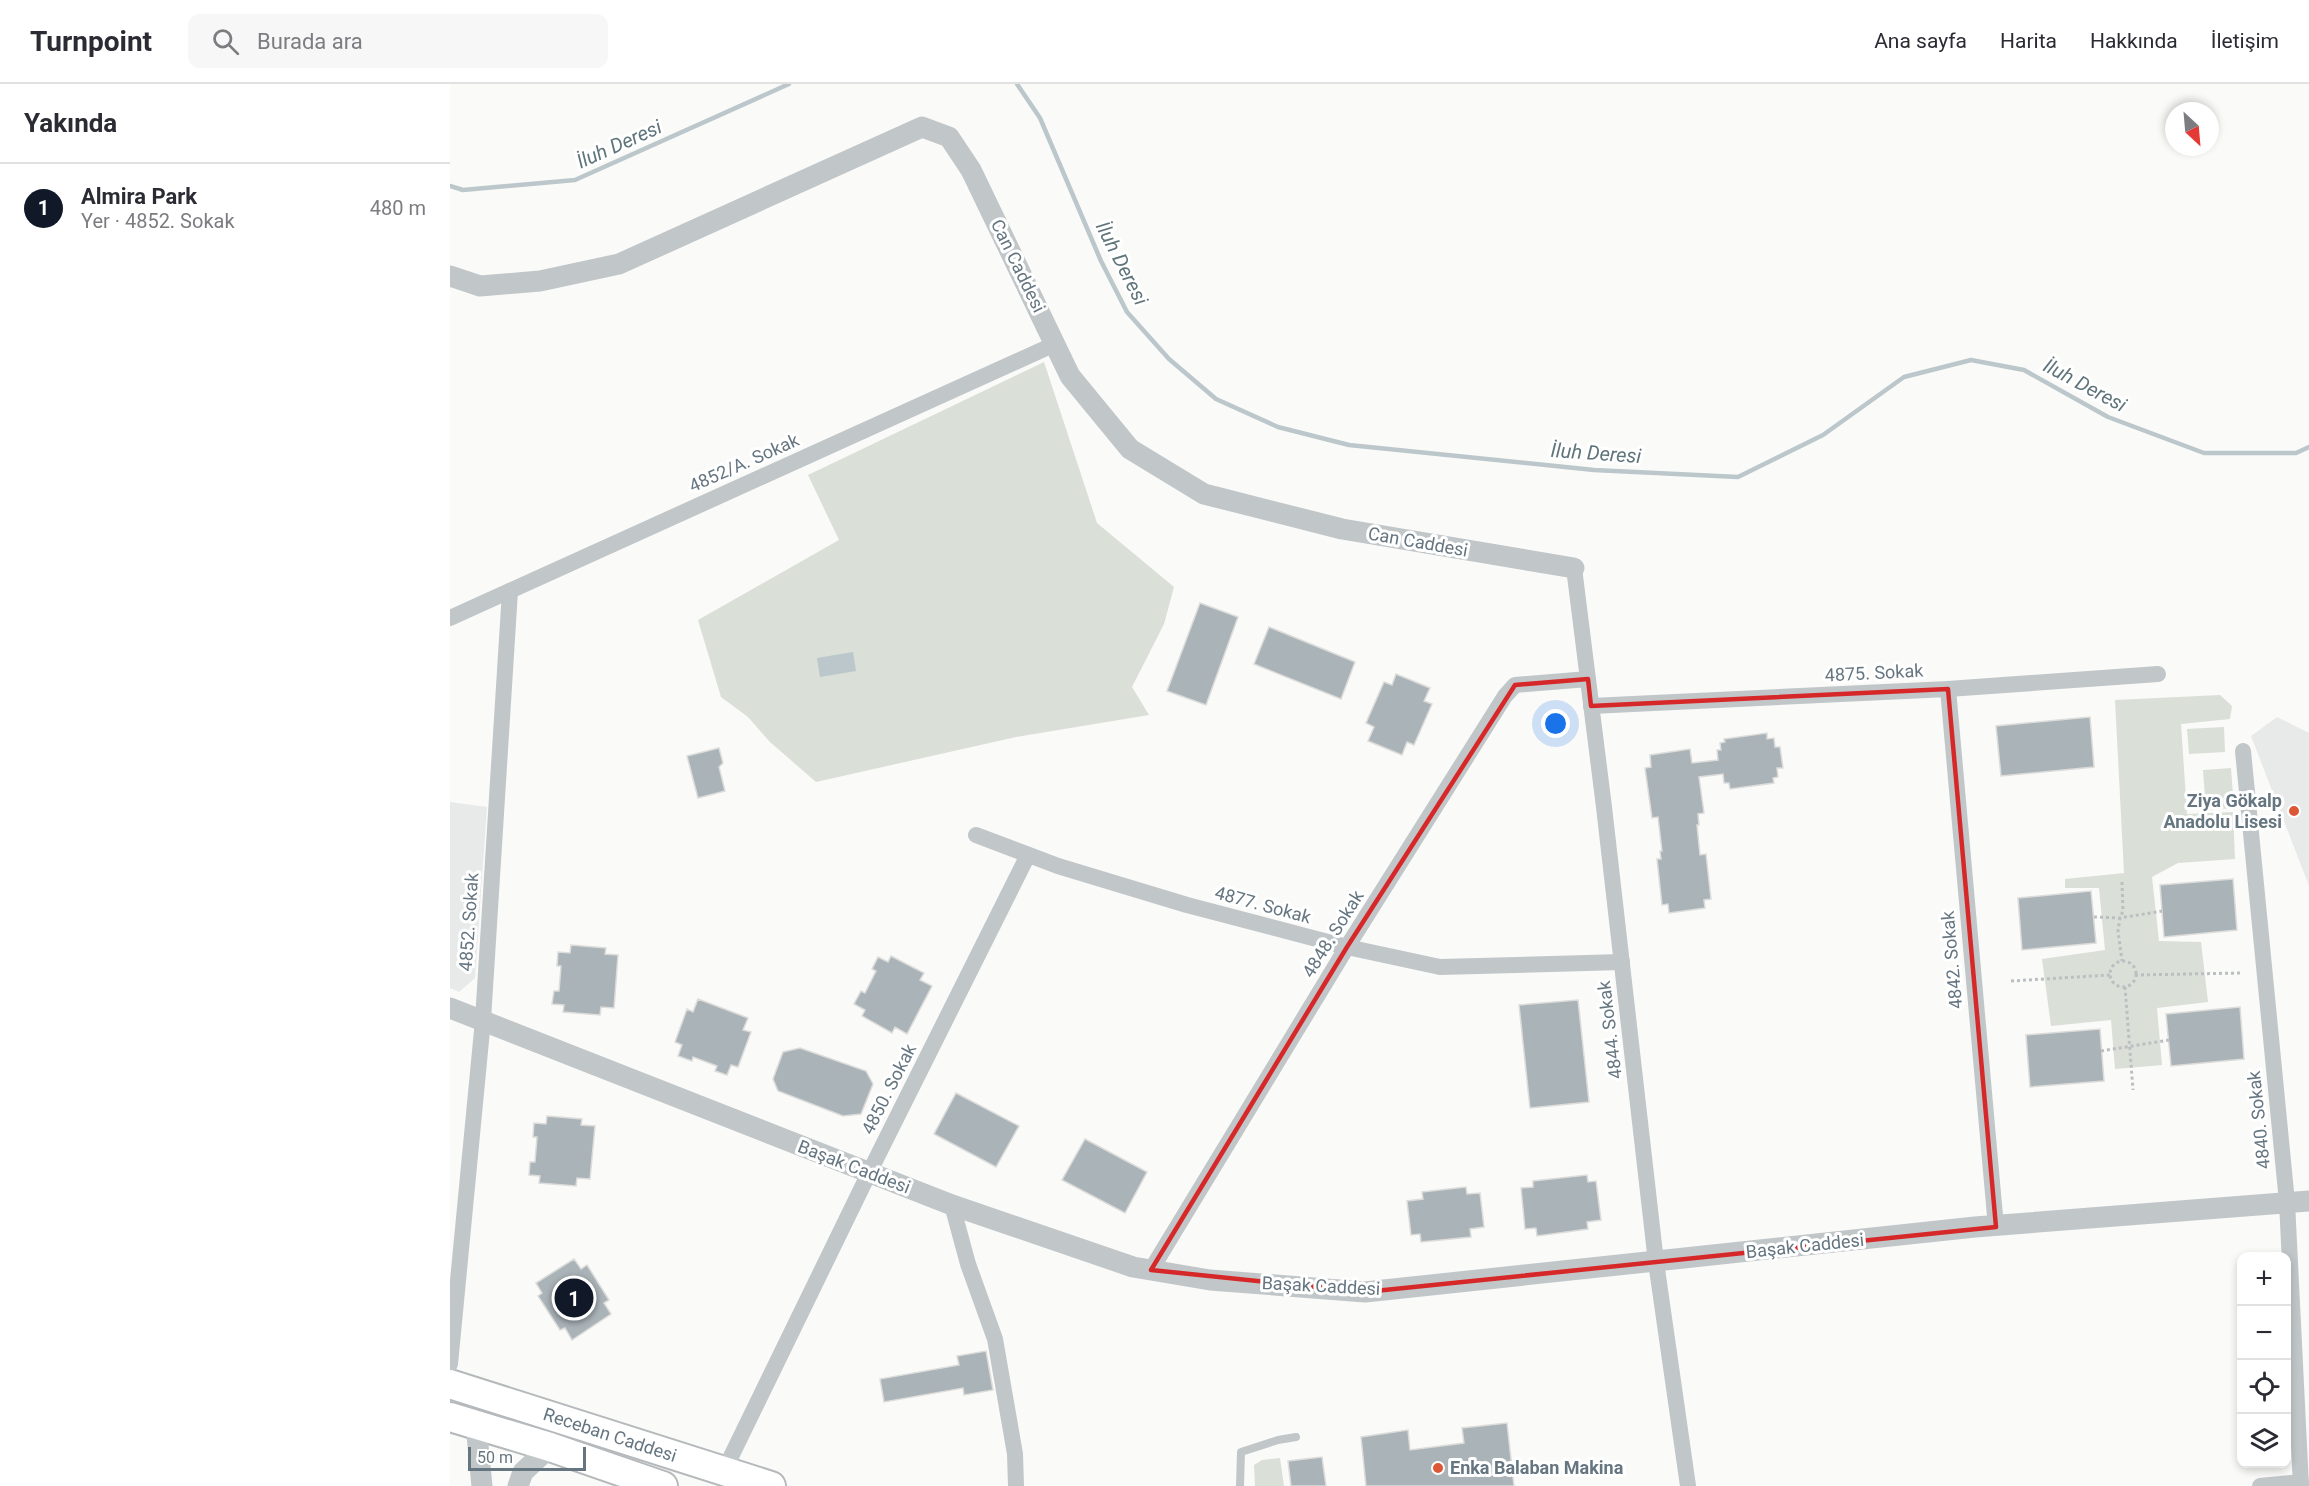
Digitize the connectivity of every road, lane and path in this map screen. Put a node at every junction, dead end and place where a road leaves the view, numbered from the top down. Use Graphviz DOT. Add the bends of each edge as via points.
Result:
graph roads {
  1 [pos="450,276"];
  2 [pos="1055,344"];
  3 [pos="1574,568"];
  4 [pos="510,591"];
  5 [pos="450,618"];
  6 [pos="2158,674"];
  7 [pos="1588,679"];
  8 [pos="1948,689"];
  9 [pos="1591,706"];
  10 [pos="2243,751"];
  11 [pos="976,835"];
  12 [pos="1028,855"];
  13 [pos="2122,882"];
  14 [pos="2162,911"];
  15 [pos="2094,917"];
  16 [pos="2120,918"];
  17 [pos="1347,947"];
  18 [pos="2122,961"];
  19 [pos="1622,962"];
  20 [pos="2241,973"];
  21 [pos="2110,975"];
  22 [pos="2135,975"];
  23 [pos="2011,981"];
  24 [pos="2125,987"];
  25 [pos="450,1008"];
  26 [pos="483,1020"];
  27 [pos="2169,1040"];
  28 [pos="2129,1046"];
  29 [pos="2101,1051"];
  30 [pos="2133,1090"];
  31 [pos="869,1173"];
  32 [pos="2309,1201"];
  33 [pos="2287,1202"];
  34 [pos="952,1205"];
  35 [pos="1996,1227"];
  36 [pos="1656,1262"];
  37 [pos="1151,1270"];
  38 [pos="450,1364"];
  39 [pos="450,1384"];
  40 [pos="463,1421"];
  41 [pos="1296,1437"];
  42 [pos="550,1447"];
  43 [pos="723,1471"];
  44 [pos="2301,1484"];
  45 [pos="482,1486"];
  46 [pos="518,1486"];
  47 [pos="663,1486"];
  48 [pos="771,1486"];
  49 [pos="1016,1486"];
  50 [pos="1240,1486"];
  51 [pos="1688,1486"];
  52 [pos="2260,1486"];
  1 -- 2 [label="street, Can Caddesi" via="480,286 540,282 619,264 922,127 949,137 971,170"];
  2 -- 3 [label="street, Can Caddesi" via="1070,376 1130,449 1204,494 1342,530"];
  2 -- 4 [label="street, 4852/A. Sokak"];
  3 -- 7 [label="street, 4844. Sokak"];
  4 -- 5 [label="street, 4852/A. Sokak"];
  4 -- 26 [label="street, 4852. Sokak"];
  6 -- 8 [label="street, 4875. Sokak"];
  7 -- 9 [label="street, 4844. Sokak"];
  7 -- 17 [label="street, 4848. Sokak" via="1515,685 1505,696"];
  8 -- 9 [label="street, 4875. Sokak"];
  8 -- 35 [label="street, 4842. Sokak"];
  9 -- 19 [label="street, 4844. Sokak"];
  10 -- 33 [label="street, 4840. Sokak"];
  11 -- 12 [label="street, 4877. Sokak"];
  12 -- 17 [label="street, 4877. Sokak" via="1187,905"];
  12 -- 31 [label="street, 4850. Sokak"];
  13 -- 16 [label="path"];
  14 -- 16 [label="path"];
  15 -- 16 [label="path"];
  16 -- 18 [label="path"];
  17 -- 19 [label="street, 4877. Sokak" via="1440,967"];
  17 -- 37 [label="street, 4848. Sokak"];
  18 -- 21 [label="path" via="2112,968"];
  18 -- 22 [label="path" via="2133,967"];
  19 -- 36 [label="street, 4844. Sokak"];
  20 -- 22 [label="path"];
  21 -- 23 [label="path"];
  21 -- 24 [label="path" via="2113,983"];
  22 -- 24 [label="path"];
  24 -- 28 [label="path"];
  25 -- 26 [label="street, Başak Caddesi"];
  26 -- 31 [label="street, Başak Caddesi"];
  26 -- 38 [label="street, 4852. Sokak"];
  27 -- 28 [label="path"];
  28 -- 29 [label="path"];
  28 -- 30 [label="path"];
  31 -- 34 [label="street, Başak Caddesi"];
  31 -- 43 [label="street, 4850. Sokak"];
  32 -- 33 [label="street, Başak Caddesi"];
  33 -- 35 [label="street, Başak Caddesi"];
  33 -- 44 [label="street, 4840. Sokak"];
  34 -- 37 [label="street, Başak Caddesi"];
  34 -- 49 [label="street" via="995,1339 1015,1454"];
  35 -- 36 [label="street, Başak Caddesi"];
  36 -- 37 [label="street, Başak Caddesi" via="1365,1292 1210,1280"];
  36 -- 51 [label="street, 4844. Sokak"];
  39 -- 43 [label="highway, Receban Caddesi"];
  40 -- 42 [label="highway, Receban Caddesi"];
  40 -- 45 [label="street"];
  41 -- 50 [label="lane" via="1241,1452"];
  42 -- 46 [label="street" via="523,1472"];
  42 -- 47 [label="highway, Receban Caddesi"];
  43 -- 48 [label="highway, Receban Caddesi"];
  44 -- 52 [label="street"];
}
